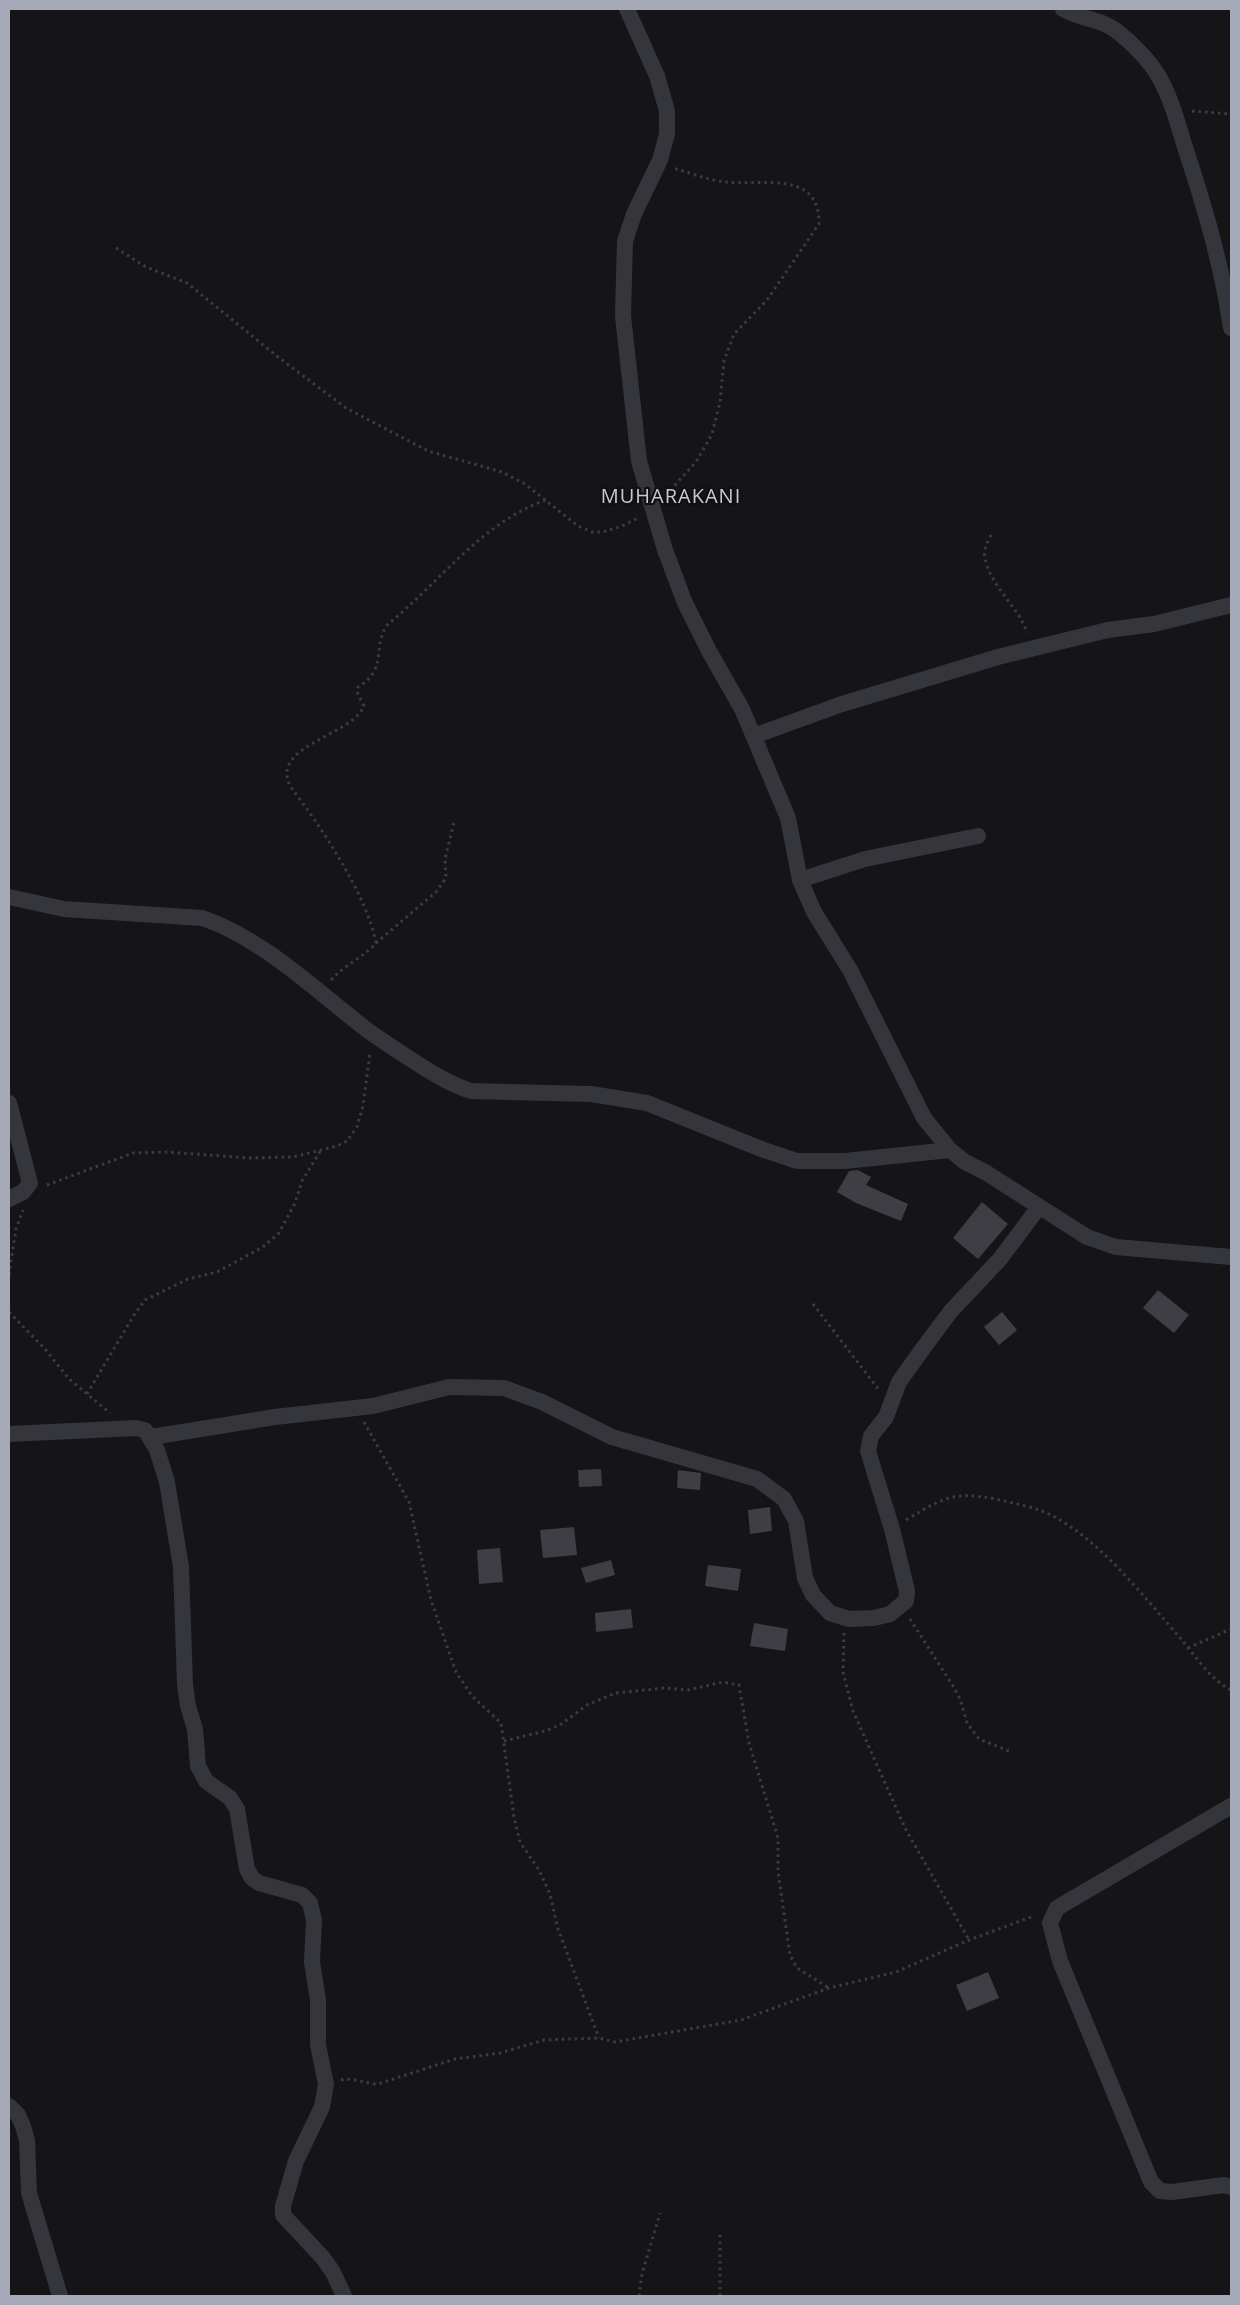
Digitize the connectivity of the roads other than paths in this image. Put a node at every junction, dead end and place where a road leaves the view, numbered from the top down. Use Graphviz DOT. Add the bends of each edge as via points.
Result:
graph roads {
  1 [pos="627,9"];
  2 [pos="1063,9"];
  3 [pos="1104,15"];
  4 [pos="1231,328"];
  5 [pos="1231,605"];
  6 [pos="754,736"];
  7 [pos="978,836"];
  8 [pos="800,880"];
  9 [pos="9,897"];
  10 [pos="9,1103"];
  11 [pos="950,1150"];
  12 [pos="9,1199"];
  13 [pos="1039,1207"];
  14 [pos="1231,1257"];
  15 [pos="9,1434"];
  16 [pos="151,1437"];
  17 [pos="1231,1806"];
  18 [pos="9,2106"];
  19 [pos="1231,2187"];
  20 [pos="60,2296"];
  21 [pos="344,2296"];
  1 -- 6 [label="street" via="656,76 667,111 667,134 658,164 625,241 623,308 639,461 685,603"];
  2 -- 3 [label="street" via="1085,19"];
  3 -- 4 [label="street" via="1158,75 1174,110 1215,246"];
  5 -- 6 [label="street" via="1030,648 842,704"];
  6 -- 8 [label="street" via="788,818"];
  7 -- 8 [label="street" via="865,859"];
  8 -- 11 [label="street" via="814,912 883,1032 924,1118"];
  9 -- 11 [label="street" via="64,909 202,918 222,925 322,992 373,1034 434,1075 471,1091 591,1094 647,1103 797,1161 845,1161"];
  10 -- 12 [label="street" via="30,1187"];
  11 -- 13 [label="street"];
  13 -- 14 [label="street" via="1087,1237 1116,1247"];
  13 -- 16 [label="street" via="924,1347 899,1382 891,1407 871,1436 868,1451 907,1591 906,1601 890,1614 849,1618 830,1613 813,1595 805,1578 796,1521 784,1499 757,1479 612,1437 542,1402 504,1388 449,1387 404,1399"];
  15 -- 16 [label="street" via="136,1428 145,1430"];
  16 -- 21 [label="street" via="167,1482 181,1567 185,1684 195,1730 198,1766 206,1781 230,1798 237,1809 247,1870 252,1878 310,1902 314,1920 312,1962 318,2000 318,2045 326,2084 322,2107 296,2161 283,2215 323,2258"];
  17 -- 19 [label="street" via="1057,1908 1050,1923 1060,1961 1151,2182 1160,2191 1172,2192 1224,2185"];
  18 -- 20 [label="street" via="24,2126 29,2192"];
}
